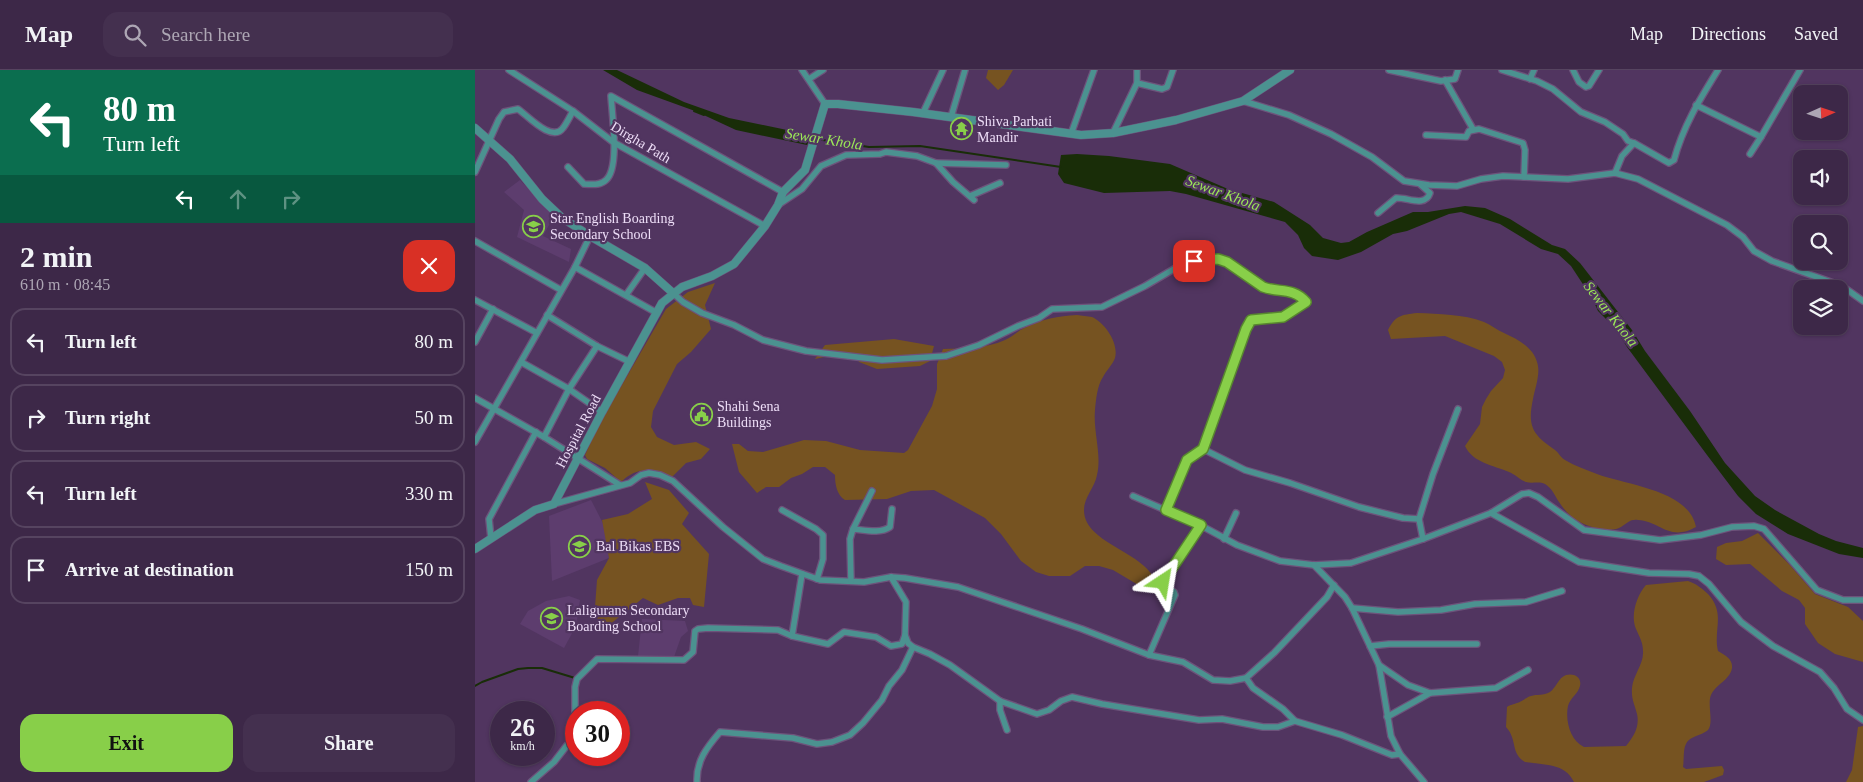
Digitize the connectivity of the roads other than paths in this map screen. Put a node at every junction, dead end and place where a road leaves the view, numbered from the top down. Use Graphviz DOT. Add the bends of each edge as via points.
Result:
graph roads {
  1 [pos="509,70"];
  2 [pos="802,70"];
  3 [pos="823,70"];
  4 [pos="943,70"];
  5 [pos="965,70"];
  6 [pos="1094,70"];
  7 [pos="1137,70"];
  8 [pos="1173,70"];
  9 [pos="1290,70"];
  10 [pos="1389,70"];
  11 [pos="1458,70"];
  12 [pos="1502,70"];
  13 [pos="1534,70"];
  14 [pos="1573,70"];
  15 [pos="1599,70"];
  16 [pos="1718,70"];
  17 [pos="1800,70"];
  18 [pos="809,79"];
  19 [pos="1530,79"];
  20 [pos="1445,80"];
  21 [pos="1137,83"];
  22 [pos="1243,101"];
  23 [pos="825,104"];
  24 [pos="1696,105"];
  25 [pos="573,111"];
  26 [pos="923,113"];
  27 [pos="951,117"];
  28 [pos="475,128"];
  29 [pos="1473,129"];
  30 [pos="1071,134"];
  31 [pos="1113,134"];
  32 [pos="1426,135"];
  33 [pos="1761,137"];
  34 [pos="490,140"];
  35 [pos="613,142"];
  36 [pos="1634,143"];
  37 [pos="1751,154"];
  38 [pos="936,163"];
  39 [pos="1007,165"];
  40 [pos="568,167"];
  41 [pos="475,172"];
  42 [pos="1615,173"];
  43 [pos="1524,177"];
  44 [pos="1000,182"];
  45 [pos="1419,184"];
  46 [pos="783,192"];
  47 [pos="778,205"];
  48 [pos="1378,213"];
  49 [pos="765,226"];
  50 [pos="590,236"];
  51 [pos="475,241"];
  52 [pos="575,267"];
  53 [pos="645,268"];
  54 [pos="561,290"];
  55 [pos="673,293"];
  56 [pos="626,295"];
  57 [pos="475,300"];
  58 [pos="1863,301"];
  59 [pos="493,309"];
  60 [pos="657,313"];
  61 [pos="547,315"];
  62 [pos="537,333"];
  63 [pos="475,342"];
  64 [pos="597,346"];
  65 [pos="521,362"];
  66 [pos="630,362"];
  67 [pos="569,389"];
  68 [pos="475,398"];
  69 [pos="494,409"];
  70 [pos="1458,409"];
  71 [pos="602,412"];
  72 [pos="536,432"];
  73 [pos="544,437"];
  74 [pos="475,442"];
  75 [pos="1203,449"];
  76 [pos="578,458"];
  77 [pos="620,485"];
  78 [pos="872,491"];
  79 [pos="1133,496"];
  80 [pos="554,504"];
  81 [pos="892,509"];
  82 [pos="782,510"];
  83 [pos="1166,510"];
  84 [pos="1237,513"];
  85 [pos="1491,513"];
  86 [pos="1419,519"];
  87 [pos="1201,525"];
  88 [pos="853,529"];
  89 [pos="491,538"];
  90 [pos="1224,538"];
  91 [pos="1423,539"];
  92 [pos="475,549"];
  93 [pos="1314,565"];
  94 [pos="802,574"];
  95 [pos="891,577"];
  96 [pos="817,579"];
  97 [pos="851,581"];
  98 [pos="1334,586"];
  99 [pos="1563,591"];
  100 [pos="1863,600"];
  101 [pos="1352,608"];
  102 [pos="905,635"];
  103 [pos="792,636"];
  104 [pos="1477,644"];
  105 [pos="1370,646"];
  106 [pos="913,647"];
  107 [pos="1149,655"];
  108 [pos="1379,665"];
  109 [pos="1528,670"];
  110 [pos="1246,678"];
  111 [pos="1430,693"];
  112 [pos="1000,701"];
  113 [pos="1387,717"];
  114 [pos="1863,720"];
  115 [pos="1295,721"];
  116 [pos="1007,730"];
  117 [pos="1400,754"];
  118 [pos="531,782"];
  119 [pos="697,782"];
  120 [pos="1424,782"];
  1 -- 25 [label="street, Dirgha Path"];
  2 -- 18 [label="street"];
  3 -- 18 [label="street"];
  4 -- 26 [label="street"];
  5 -- 27 [label="street"];
  6 -- 30 [label="street"];
  7 -- 21 [label="street"];
  8 -- 21 [label="street" via="1167,87 1162,89"];
  9 -- 22 [label="street"];
  10 -- 20 [label="street"];
  11 -- 20 [label="street" via="1455,79"];
  12 -- 19 [label="street"];
  13 -- 19 [label="street"];
  14 -- 15 [label="street" via="1579,82 1586,87"];
  16 -- 24 [label="street"];
  17 -- 33 [label="street"];
  18 -- 23 [label="street"];
  19 -- 36 [label="street" via="1553,90 1581,112 1605,122"];
  20 -- 29 [label="street"];
  21 -- 31 [label="street"];
  22 -- 31 [label="street"];
  22 -- 45 [label="street" via="1289,115 1331,134 1373,157 1404,181"];
  23 -- 26 [label="street"];
  23 -- 46 [label="street" via="805,170"];
  24 -- 33 [label="street"];
  24 -- 36 [label="street" via="1674,160 1669,162"];
  25 -- 34 [label="street" via="563,130 556,133 547,132 518,108 512,109 499,119"];
  25 -- 35 [label="street, Dirgha Path"];
  26 -- 27 [label="street"];
  27 -- 30 [label="street"];
  28 -- 34 [label="street"];
  29 -- 32 [label="street" via="1466,137"];
  29 -- 43 [label="street" via="1523,143"];
  30 -- 31 [label="street"];
  33 -- 37 [label="street"];
  34 -- 41 [label="street"];
  34 -- 50 [label="street" via="542,199 561,217"];
  35 -- 40 [label="street" via="612,170 606,180 597,185 584,184"];
  35 -- 46 [label="street" via="611,96"];
  35 -- 49 [label="street, Dirgha Path"];
  36 -- 42 [label="street" via="1622,156"];
  38 -- 39 [label="street"];
  38 -- 44 [label="street" via="972,198"];
  38 -- 47 [label="street" via="894,152 846,155 821,166 802,189"];
  42 -- 43 [label="street" via="1568,179"];
  42 -- 58 [label="street" via="1638,179 1727,226 1743,237 1754,251 1771,261 1842,286"];
  43 -- 45 [label="street" via="1503,176 1457,186"];
  45 -- 48 [label="street" via="1430,192 1429,197 1421,201 1396,198"];
  46 -- 47 [label="street"];
  47 -- 49 [label="street"];
  49 -- 55 [label="street" via="734,264"];
  50 -- 52 [label="street"];
  50 -- 53 [label="street"];
  51 -- 54 [label="street"];
  52 -- 54 [label="street"];
  52 -- 56 [label="street"];
  53 -- 55 [label="street"];
  53 -- 56 [label="street"];
  54 -- 61 [label="street"];
  55 -- 60 [label="street, Hospital Road"];
  55 -- 75 [label="street" via="702,312 763,340 806,351 882,360 946,356 979,345 1052,309 1102,307 1179,266 1202,259 1218,259 1263,287 1288,291 1306,302 1283,317 1251,320"];
  56 -- 60 [label="street"];
  57 -- 59 [label="street"];
  59 -- 62 [label="street"];
  59 -- 63 [label="street"];
  60 -- 66 [label="street, Hospital Road"];
  61 -- 62 [label="street"];
  61 -- 64 [label="street"];
  62 -- 65 [label="street"];
  64 -- 66 [label="street"];
  64 -- 67 [label="street"];
  65 -- 67 [label="street"];
  65 -- 69 [label="street"];
  66 -- 71 [label="street, Hospital Road"];
  67 -- 71 [label="street"];
  67 -- 73 [label="street"];
  68 -- 69 [label="street"];
  69 -- 72 [label="street"];
  69 -- 74 [label="street"];
  70 -- 86 [label="street"];
  71 -- 76 [label="street, Hospital Road"];
  72 -- 73 [label="street"];
  72 -- 89 [label="street" via="489,519"];
  73 -- 76 [label="street"];
  75 -- 83 [label="street" via="1187,460"];
  75 -- 86 [label="street" via="1245,470 1359,507"];
  76 -- 77 [label="street"];
  76 -- 80 [label="street, Hospital Road"];
  77 -- 80 [label="street"];
  77 -- 94 [label="street" via="649,473 673,481 763,559"];
  78 -- 88 [label="street"];
  79 -- 83 [label="street"];
  80 -- 89 [label="street" via="535,510"];
  81 -- 88 [label="street" via="888,529"];
  82 -- 96 [label="street" via="823,535 823,559"];
  83 -- 87 [label="street"];
  84 -- 90 [label="street"];
  85 -- 91 [label="street"];
  85 -- 100 [label="street" via="1529,493 1538,496 1583,530 1660,540 1753,526 1763,529 1817,590 1843,600"];
  85 -- 114 [label="street" via="1579,562 1649,573 1699,576 1741,622 1773,646 1820,672 1847,709"];
  86 -- 91 [label="street"];
  87 -- 90 [label="street"];
  87 -- 107 [label="street" via="1163,580 1175,595"];
  88 -- 97 [label="street" via="850,539"];
  89 -- 92 [label="street"];
  90 -- 93 [label="street" via="1280,561"];
  91 -- 93 [label="street" via="1351,563"];
  93 -- 98 [label="street"];
  94 -- 96 [label="street"];
  94 -- 103 [label="street"];
  95 -- 97 [label="street"];
  95 -- 102 [label="street" via="906,602"];
  95 -- 107 [label="street" via="958,587"];
  96 -- 97 [label="street"];
  98 -- 101 [label="street"];
  98 -- 110 [label="street" via="1274,653"];
  99 -- 101 [label="street" via="1526,602 1475,604 1441,610 1398,612"];
  101 -- 105 [label="street"];
  102 -- 103 [label="street" via="902,644 891,646 876,637 844,632 828,644"];
  102 -- 106 [label="street"];
  103 -- 118 [label="street" via="778,630 698,629 694,635 693,652 684,660 597,659 577,679 575,735 554,762"];
  104 -- 105 [label="street"];
  105 -- 108 [label="street"];
  106 -- 112 [label="street" via="950,665"];
  106 -- 119 [label="street" via="882,700 849,735 817,744 793,738 720,732 705,749 699,762"];
  107 -- 110 [label="street" via="1183,662 1213,680"];
  108 -- 111 [label="street" via="1409,686"];
  108 -- 113 [label="street"];
  109 -- 111 [label="street" via="1497,688"];
  110 -- 115 [label="street" via="1253,688"];
  111 -- 113 [label="street"];
  112 -- 115 [label="street" via="1037,714 1072,697 1199,720 1222,720 1263,727 1278,727"];
  112 -- 116 [label="street"];
  113 -- 117 [label="street" via="1391,736"];
  115 -- 117 [label="street" via="1343,735 1393,755"];
  117 -- 120 [label="street"];
}
